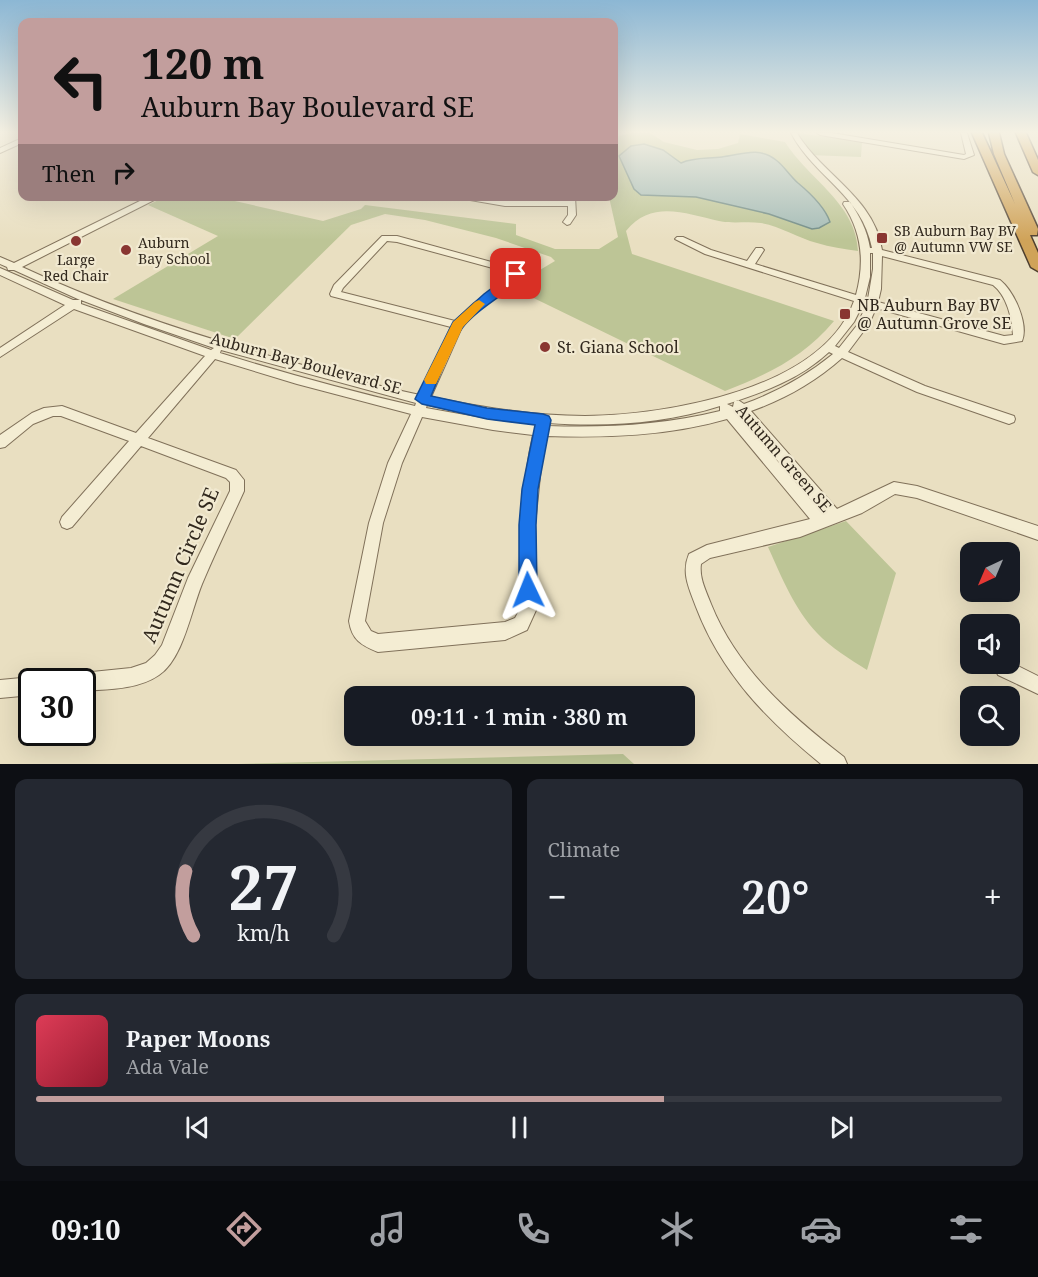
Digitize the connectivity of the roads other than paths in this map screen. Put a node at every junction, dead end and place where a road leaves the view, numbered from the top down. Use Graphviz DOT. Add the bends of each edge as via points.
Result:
graph roads {
  1 [pos="810,169"];
  2 [pos="819,169"];
  3 [pos="993,169"];
  4 [pos="1005,169"];
  5 [pos="136,201"];
  6 [pos="147,201"];
  7 [pos="490,201"];
  8 [pos="549,201"];
  9 [pos="571,201"];
  10 [pos="567,222"];
  11 [pos="680,239"];
  12 [pos="1038,243"];
  13 [pos="759,250"];
  14 [pos="872,251"];
  15 [pos="749,265"];
  16 [pos="4,267"];
  17 [pos="1038,267"];
  18 [pos="84,297"];
  19 [pos="860,300"];
  20 [pos="74,304"];
  21 [pos="873,304"];
  22 [pos="457,325"];
  23 [pos="827,346"];
  24 [pos="217,350"];
  25 [pos="0,353"];
  26 [pos="841,353"];
  27 [pos="420,405"];
  28 [pos="731,406"];
  29 [pos="1009,418"];
  30 [pos="542,426"];
  31 [pos="137,441"];
  32 [pos="0,443"];
  33 [pos="828,520"];
  34 [pos="67,522"];
  35 [pos="1038,533"];
  36 [pos="1015,674"];
  37 [pos="96,681"];
  38 [pos="1038,685"];
  39 [pos="18,687"];
  40 [pos="0,689"];
  41 [pos="837,764"];
  1 -- 14 [label="street, Auburn Bay Boulevard SE" via="851,208"];
  2 -- 14 [label="street, Auburn Bay Boulevard SE" via="863,212 875,234"];
  3 -- 17 [label="highway"];
  4 -- 12 [label="highway"];
  5 -- 16 [label="street"];
  6 -- 16 [label="street"];
  7 -- 8 [label="street"];
  9 -- 10 [label="street" via="572,215"];
  11 -- 15 [label="street" via="698,249"];
  13 -- 15 [label="street"];
  14 -- 19 [label="street, Auburn Bay Boulevard SE"];
  14 -- 21 [label="street, Auburn Bay Boulevard SE" via="878,278"];
  14 -- 21 [label="street" via="1001,284 1007,289 1019,335 1014,340 1004,340"];
  15 -- 19 [label="street"];
  16 -- 18 [label="street, Auburn Bay Boulevard SE"];
  16 -- 20 [label="street, Auburn Bay Boulevard SE"];
  18 -- 20 [label="street"];
  18 -- 24 [label="street, Auburn Bay Boulevard SE"];
  19 -- 21 [label="street"];
  19 -- 23 [label="street, Auburn Bay Boulevard SE" via="847,324"];
  20 -- 24 [label="street, Auburn Bay Boulevard SE"];
  20 -- 25 [label="street"];
  21 -- 26 [label="street, Auburn Bay Boulevard SE" via="859,333"];
  22 -- 22 [label="street" via="428,316 335,294 385,238 516,274"];
  22 -- 27 [label="street"];
  23 -- 26 [label="street"];
  23 -- 28 [label="street, Auburn Bay Boulevard SE" via="790,374"];
  24 -- 27 [label="street, Auburn Bay Boulevard SE" via="320,386"];
  24 -- 31 [label="street"];
  26 -- 28 [label="street, Auburn Bay Boulevard SE" via="800,384"];
  26 -- 29 [label="street" via="921,389"];
  27 -- 30 [label="street, Auburn Bay Boulevard SE" via="473,423"];
  27 -- 30 [label="street" via="395,463 376,523 359,601 358,626 365,637 378,643 505,631 515,629 525,619 529,608 530,498"];
  28 -- 30 [label="street, Auburn Bay Boulevard SE" via="685,424 618,432"];
  28 -- 33 [label="street, Autumn Green SE"];
  31 -- 32 [label="street, Autumn Circle SE" via="54,411 38,415"];
  31 -- 34 [label="street"];
  31 -- 37 [label="street, Autumn Circle SE" via="231,474 237,480 237,491 213,539 170,651 142,676"];
  33 -- 35 [label="street, Autumn Green SE" via="901,488"];
  33 -- 41 [label="street, Autumn Green SE" via="707,552 695,559 692,570 712,628 740,672 782,719"];
  36 -- 38 [label="street"];
  39 -- 40 [label="street"];
}
